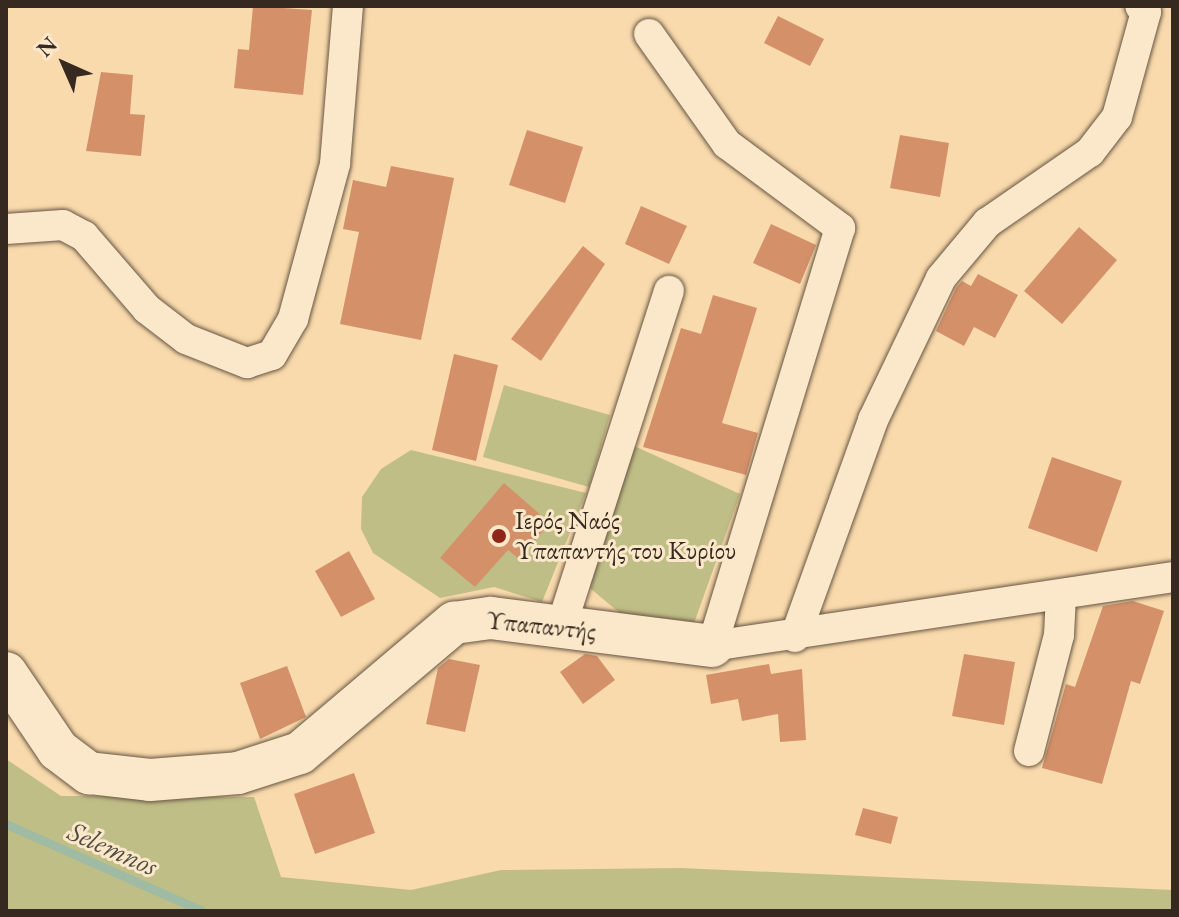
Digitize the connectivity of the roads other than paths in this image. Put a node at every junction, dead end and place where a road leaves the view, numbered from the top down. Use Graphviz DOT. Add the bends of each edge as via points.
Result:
graph roads {
  1 [pos="348,6"];
  2 [pos="1140,6"];
  3 [pos="649,34"];
  4 [pos="6,229"];
  5 [pos="669,291"];
  6 [pos="1173,577"];
  7 [pos="1061,595"];
  8 [pos="562,624"];
  9 [pos="795,637"];
  10 [pos="712,646"];
  11 [pos="6,673"];
  12 [pos="1029,751"];
  1 -- 4 [label="street" via="335,164 293,319 272,355 247,363 186,339 147,309 84,236 63,225"];
  2 -- 9 [label="street" via="1146,12 1117,117 1090,152 987,223 941,278 873,420"];
  3 -- 10 [label="street" via="727,144 840,228"];
  5 -- 8 [label="street"];
  6 -- 7 [label="street, Υπαπαντής"];
  7 -- 9 [label="street, Υπαπαντής"];
  7 -- 12 [label="street" via="1059,635"];
  8 -- 10 [label="street, Υπαπαντής"];
  8 -- 11 [label="street, Υπαπαντής" via="454,623 300,753 268,767 202,777 89,773 58,750"];
  9 -- 10 [label="street, Υπαπαντής"];
}
